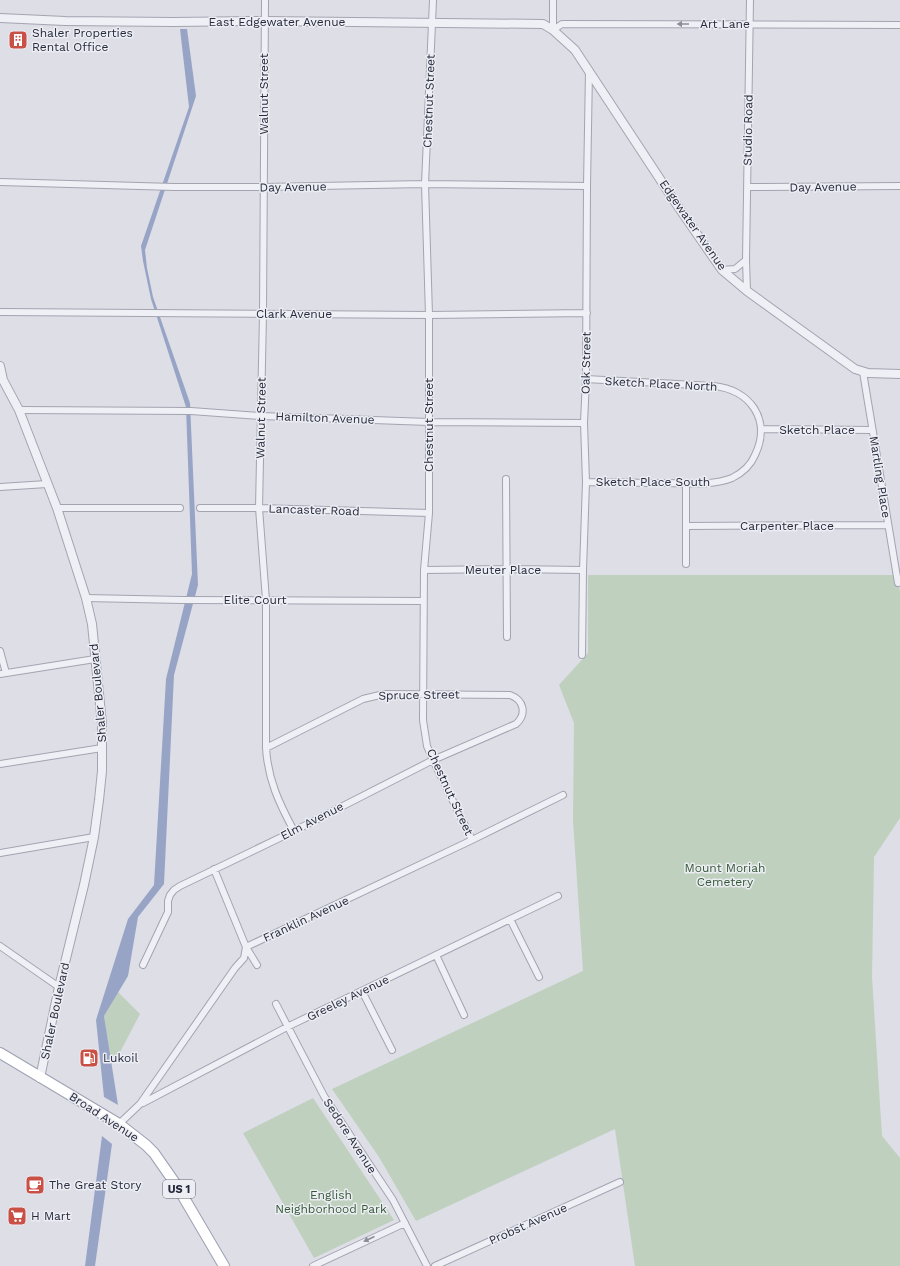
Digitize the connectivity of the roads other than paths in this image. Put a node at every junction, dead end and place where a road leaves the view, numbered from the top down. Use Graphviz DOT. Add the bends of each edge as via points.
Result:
graph roads {
  1 [pos="265,0"];
  2 [pos="432,0"];
  3 [pos="553,0"];
  4 [pos="750,0"];
  5 [pos="0,18"];
  6 [pos="264,21"];
  7 [pos="432,23"];
  8 [pos="750,24"];
  9 [pos="900,25"];
  10 [pos="553,30"];
  11 [pos="589,70"];
  12 [pos="0,182"];
  13 [pos="426,184"];
  14 [pos="586,186"];
  15 [pos="900,186"];
  16 [pos="264,187"];
  17 [pos="747,187"];
  18 [pos="746,260"];
  19 [pos="722,270"];
  20 [pos="747,291"];
  21 [pos="0,312"];
  22 [pos="587,313"];
  23 [pos="263,314"];
  24 [pos="429,315"];
  25 [pos="0,366"];
  26 [pos="863,372"];
  27 [pos="900,374"];
  28 [pos="586,380"];
  29 [pos="19,410"];
  30 [pos="261,416"];
  31 [pos="429,422"];
  32 [pos="584,423"];
  33 [pos="762,429"];
  34 [pos="872,430"];
  35 [pos="506,479"];
  36 [pos="586,482"];
  37 [pos="686,483"];
  38 [pos="47,484"];
  39 [pos="0,487"];
  40 [pos="57,508"];
  41 [pos="180,508"];
  42 [pos="200,508"];
  43 [pos="259,508"];
  44 [pos="429,513"];
  45 [pos="888,525"];
  46 [pos="686,526"];
  47 [pos="686,564"];
  48 [pos="508,569"];
  49 [pos="424,570"];
  50 [pos="583,570"];
  51 [pos="898,583"];
  52 [pos="86,598"];
  53 [pos="266,600"];
  54 [pos="423,601"];
  55 [pos="507,637"];
  56 [pos="0,651"];
  57 [pos="582,655"];
  58 [pos="95,658"];
  59 [pos="3,674"];
  60 [pos="423,694"];
  61 [pos="523,715"];
  62 [pos="102,748"];
  63 [pos="266,748"];
  64 [pos="433,760"];
  65 [pos="0,764"];
  66 [pos="563,795"];
  67 [pos="294,831"];
  68 [pos="94,837"];
  69 [pos="472,840"];
  70 [pos="0,853"];
  71 [pos="214,869"];
  72 [pos="558,896"];
  73 [pos="510,919"];
  74 [pos="0,946"];
  75 [pos="246,947"];
  76 [pos="436,955"];
  77 [pos="143,965"];
  78 [pos="257,965"];
  79 [pos="539,977"];
  80 [pos="59,987"];
  81 [pos="362,991"];
  82 [pos="276,1004"];
  83 [pos="464,1015"];
  84 [pos="287,1027"];
  85 [pos="392,1050"];
  86 [pos="0,1053"];
  87 [pos="40,1078"];
  88 [pos="140,1104"];
  89 [pos="119,1124"];
  90 [pos="620,1182"];
  91 [pos="405,1223"];
  92 [pos="224,1266"];
  93 [pos="313,1266"];
  94 [pos="427,1266"];
  95 [pos="435,1266"];
  1 -- 6 [label="street, Walnut Street"];
  2 -- 7 [label="street, Chestnut Street"];
  3 -- 10 [label="street"];
  4 -- 8 [label="street, Studio Road"];
  5 -- 6 [label="street, East Edgewater Avenue" via="173,22"];
  6 -- 7 [label="street, East Edgewater Avenue"];
  6 -- 16 [label="street, Walnut Street"];
  7 -- 10 [label="street, East Edgewater Avenue" via="543,24"];
  7 -- 13 [label="street, Chestnut Street"];
  8 -- 9 [label="street, Art Lane"];
  8 -- 10 [label="street, Art Lane, one-way" via="562,24"];
  8 -- 17 [label="street, Studio Road"];
  10 -- 11 [label="street, Edgewater Avenue" via="575,50"];
  11 -- 14 [label="street, Oak Street"];
  11 -- 19 [label="street, Edgewater Avenue"];
  12 -- 16 [label="street, Day Avenue"];
  13 -- 14 [label="street, Day Avenue"];
  13 -- 16 [label="street, Day Avenue"];
  13 -- 24 [label="street, Chestnut Street"];
  14 -- 22 [label="street, Oak Street"];
  15 -- 17 [label="street, Day Avenue"];
  16 -- 23 [label="street, Walnut Street"];
  17 -- 18 [label="street, Studio Road"];
  18 -- 19 [label="street" via="735,269"];
  18 -- 20 [label="street, Studio Road"];
  19 -- 20 [label="street, Edgewater Avenue"];
  20 -- 26 [label="street, Edgewater Avenue" via="847,364"];
  21 -- 23 [label="street, Clark Avenue"];
  22 -- 24 [label="street, Clark Avenue"];
  22 -- 28 [label="street, Oak Street"];
  23 -- 24 [label="street, Clark Avenue"];
  23 -- 30 [label="street, Walnut Street"];
  24 -- 31 [label="street, Chestnut Street"];
  25 -- 29 [label="street, Shaler Boulevard" via="3,380"];
  26 -- 27 [label="street, Edgewater Avenue"];
  26 -- 34 [label="street, Martling Place"];
  28 -- 32 [label="street, Oak Street"];
  28 -- 33 [label="street, Sketch Place North" via="729,389 752,406"];
  29 -- 30 [label="street, Hamilton Avenue" via="188,411"];
  29 -- 38 [label="street, Shaler Boulevard"];
  30 -- 31 [label="street, Hamilton Avenue"];
  30 -- 43 [label="street, Walnut Street"];
  31 -- 32 [label="street, Hamilton Avenue"];
  31 -- 44 [label="street, Chestnut Street"];
  32 -- 36 [label="street, Oak Street"];
  33 -- 34 [label="street, Sketch Place"];
  33 -- 37 [label="street, Sketch Place South" via="753,460 739,474 714,482"];
  34 -- 45 [label="street, Martling Place"];
  35 -- 48 [label="street"];
  36 -- 37 [label="street, Sketch Place South"];
  36 -- 50 [label="street, Oak Street"];
  37 -- 46 [label="street"];
  38 -- 39 [label="street"];
  38 -- 40 [label="street, Shaler Boulevard"];
  40 -- 41 [label="street"];
  40 -- 52 [label="street, Shaler Boulevard"];
  42 -- 43 [label="street, Lancaster Road"];
  43 -- 44 [label="street, Lancaster Road"];
  43 -- 53 [label="street, Walnut Street"];
  44 -- 49 [label="street, Chestnut Street"];
  45 -- 46 [label="street, Carpenter Place"];
  45 -- 51 [label="street, Martling Place"];
  46 -- 47 [label="street"];
  48 -- 49 [label="street, Meuter Place"];
  48 -- 50 [label="street, Meuter Place"];
  48 -- 55 [label="street"];
  49 -- 54 [label="street, Chestnut Street"];
  50 -- 57 [label="street, Oak Street"];
  52 -- 53 [label="street, Elite Court"];
  52 -- 58 [label="street, Shaler Boulevard" via="92,624"];
  53 -- 54 [label="street, Elite Court"];
  53 -- 63 [label="street, Walnut Street"];
  54 -- 60 [label="street, Chestnut Street"];
  56 -- 59 [label="street"];
  58 -- 59 [label="street"];
  58 -- 62 [label="street, Shaler Boulevard"];
  60 -- 61 [label="street, Spruce Street" via="510,695 522,704"];
  60 -- 63 [label="street, Spruce Street" via="384,694 363,699"];
  60 -- 64 [label="street, Chestnut Street" via="423,720 427,746"];
  61 -- 64 [label="street, Elm Avenue" via="516,724"];
  62 -- 65 [label="street"];
  62 -- 68 [label="street, Shaler Boulevard"];
  63 -- 67 [label="street, Walnut Street" via="272,786"];
  64 -- 67 [label="street, Elm Avenue"];
  64 -- 69 [label="street, Chestnut Street"];
  66 -- 69 [label="street, Franklin Avenue"];
  67 -- 71 [label="street, Elm Avenue"];
  68 -- 70 [label="street"];
  68 -- 80 [label="street, Shaler Boulevard"];
  69 -- 75 [label="street, Franklin Avenue"];
  71 -- 75 [label="street"];
  71 -- 77 [label="street, Elm Avenue" via="174,890 168,901 168,912"];
  72 -- 73 [label="street, Greeley Avenue"];
  73 -- 76 [label="street, Greeley Avenue"];
  73 -- 79 [label="street"];
  74 -- 80 [label="street"];
  75 -- 78 [label="street"];
  75 -- 88 [label="street" via="244,958"];
  76 -- 81 [label="street, Greeley Avenue"];
  76 -- 83 [label="street"];
  80 -- 87 [label="street, Shaler Boulevard"];
  81 -- 84 [label="street, Greeley Avenue"];
  81 -- 85 [label="street"];
  82 -- 84 [label="street, Sedore Avenue"];
  84 -- 88 [label="street, Greeley Avenue"];
  84 -- 91 [label="street, Sedore Avenue" via="324,1096 393,1200"];
  86 -- 87 [label="main road, Broad Avenue / US 1"];
  87 -- 89 [label="main road, Broad Avenue / US 1"];
  88 -- 89 [label="street"];
  89 -- 92 [label="main road, Broad Avenue / US 1" via="154,1153 177,1186"];
  90 -- 95 [label="street, Probst Avenue"];
  91 -- 93 [label="street, one-way"];
  91 -- 94 [label="street, Sedore Avenue"];
}
